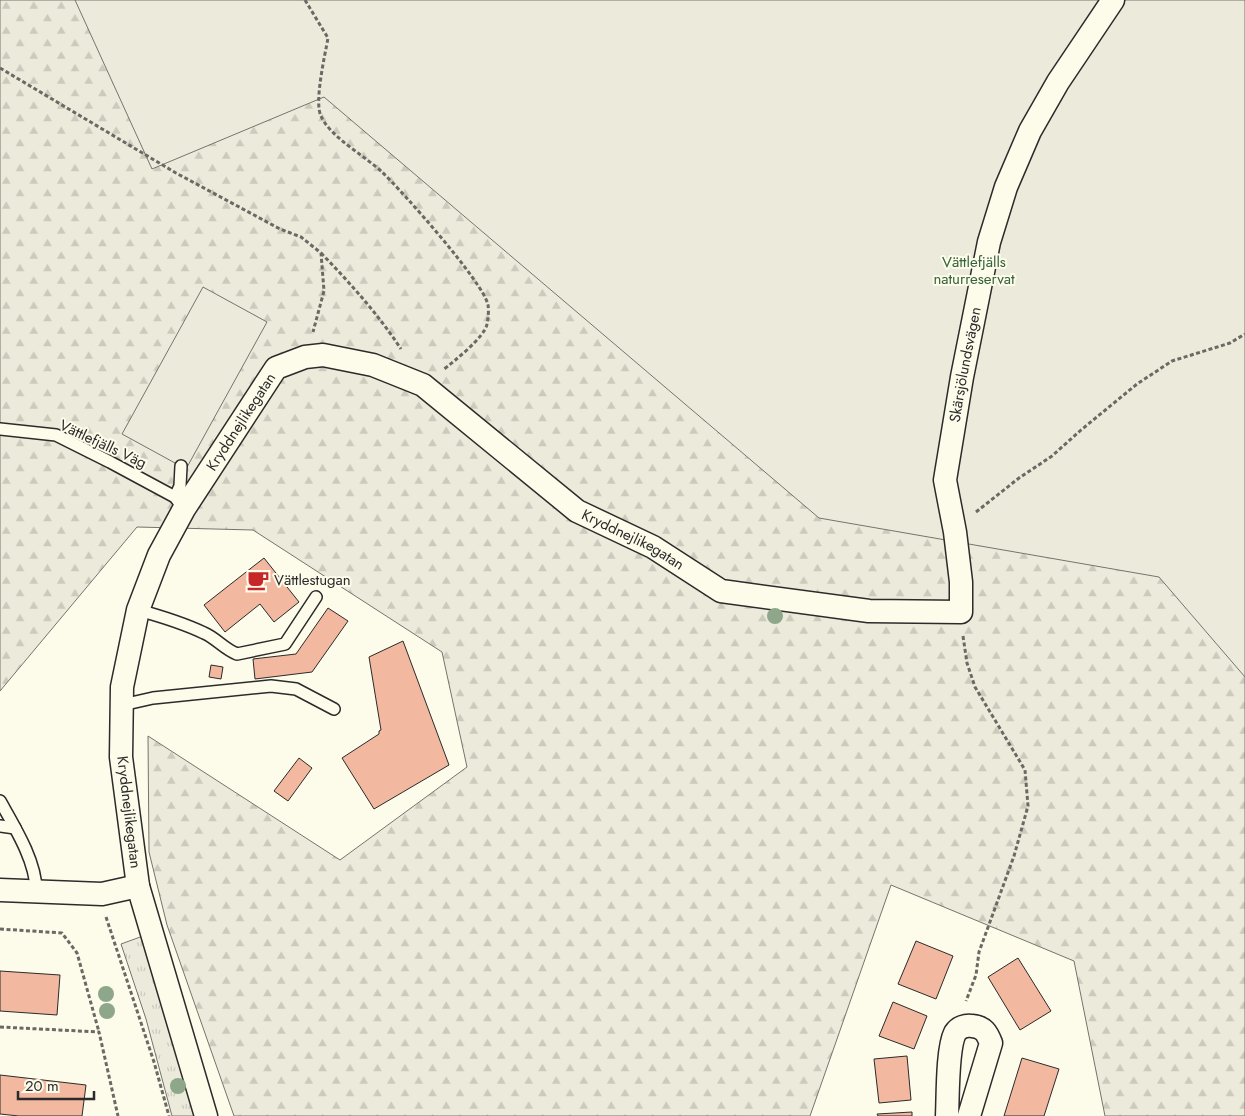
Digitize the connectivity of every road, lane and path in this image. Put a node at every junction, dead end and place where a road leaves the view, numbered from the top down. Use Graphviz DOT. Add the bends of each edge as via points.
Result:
graph roads {
  1 [pos="305,0"];
  2 [pos="1113,0"];
  3 [pos="0,68"];
  4 [pos="321,253"];
  5 [pos="1245,334"];
  6 [pos="402,351"];
  7 [pos="305,356"];
  8 [pos="423,385"];
  9 [pos="0,429"];
  10 [pos="180,466"];
  11 [pos="179,503"];
  12 [pos="955,532"];
  13 [pos="316,597"];
  14 [pos="138,610"];
  15 [pos="961,612"];
  16 [pos="122,705"];
  17 [pos="334,709"];
  18 [pos="0,801"];
  19 [pos="0,826"];
  20 [pos="14,828"];
  21 [pos="138,886"];
  22 [pos="0,890"];
  23 [pos="36,890"];
  24 [pos="102,894"];
  25 [pos="0,929"];
  26 [pos="0,1027"];
  27 [pos="99,1032"];
  28 [pos="956,1033"];
  29 [pos="118,1116"];
  30 [pos="169,1116"];
  31 [pos="206,1116"];
  32 [pos="947,1116"];
  33 [pos="969,1116"];
  1 -- 8 [label="path" via="328,38 319,86 320,116 334,134 383,173 479,286 488,305 487,326 464,354"];
  2 -- 12 [label="street, Skärsjölundsvägen" via="1058,82 1030,131 1006,187 989,242 945,480"];
  3 -- 4 [label="path" via="176,173 301,237"];
  4 -- 6 [label="path" via="355,288"];
  4 -- 7 [label="path" via="324,291"];
  5 -- 12 [label="path" via="1230,343 1172,361 1137,384"];
  7 -- 8 [label="street, Kryddnejlikegatan" via="323,355 373,365"];
  7 -- 11 [label="street, Kryddnejlikegatan" via="276,368"];
  8 -- 15 [label="street, Kryddnejlikegatan" via="577,511 653,547 721,591 869,611"];
  9 -- 11 [label="lane, Vättlefjälls Väg" via="56,435"];
  10 -- 11 [label="lane"];
  11 -- 14 [label="street, Kryddnejlikegatan"];
  12 -- 15 [label="street, Skärsjölundsvägen"];
  13 -- 14 [label="lane" via="285,644 236,654 206,633"];
  14 -- 16 [label="street, Kryddnejlikegatan" via="122,687"];
  15 -- 28 [label="path" via="967,663 975,687 1025,770 1028,806 1014,856 979,952 976,975"];
  16 -- 17 [label="lane" via="153,698 270,686 296,689"];
  16 -- 21 [label="street, Kryddnejlikegatan" via="121,757"];
  18 -- 20 [label="lane"];
  19 -- 20 [label="lane"];
  20 -- 23 [label="lane" via="36,876"];
  21 -- 24 [label="street"];
  21 -- 31 [label="street, Kryddnejlikegatan"];
  22 -- 23 [label="street"];
  23 -- 24 [label="street"];
  24 -- 30 [label="path" via="105,915"];
  25 -- 27 [label="path" via="62,933 77,953"];
  26 -- 27 [label="path"];
  27 -- 29 [label="path"];
  28 -- 32 [label="street" via="949,1068"];
  28 -- 33 [label="street" via="961,1027 981,1027 988,1033 991,1043"];
}
